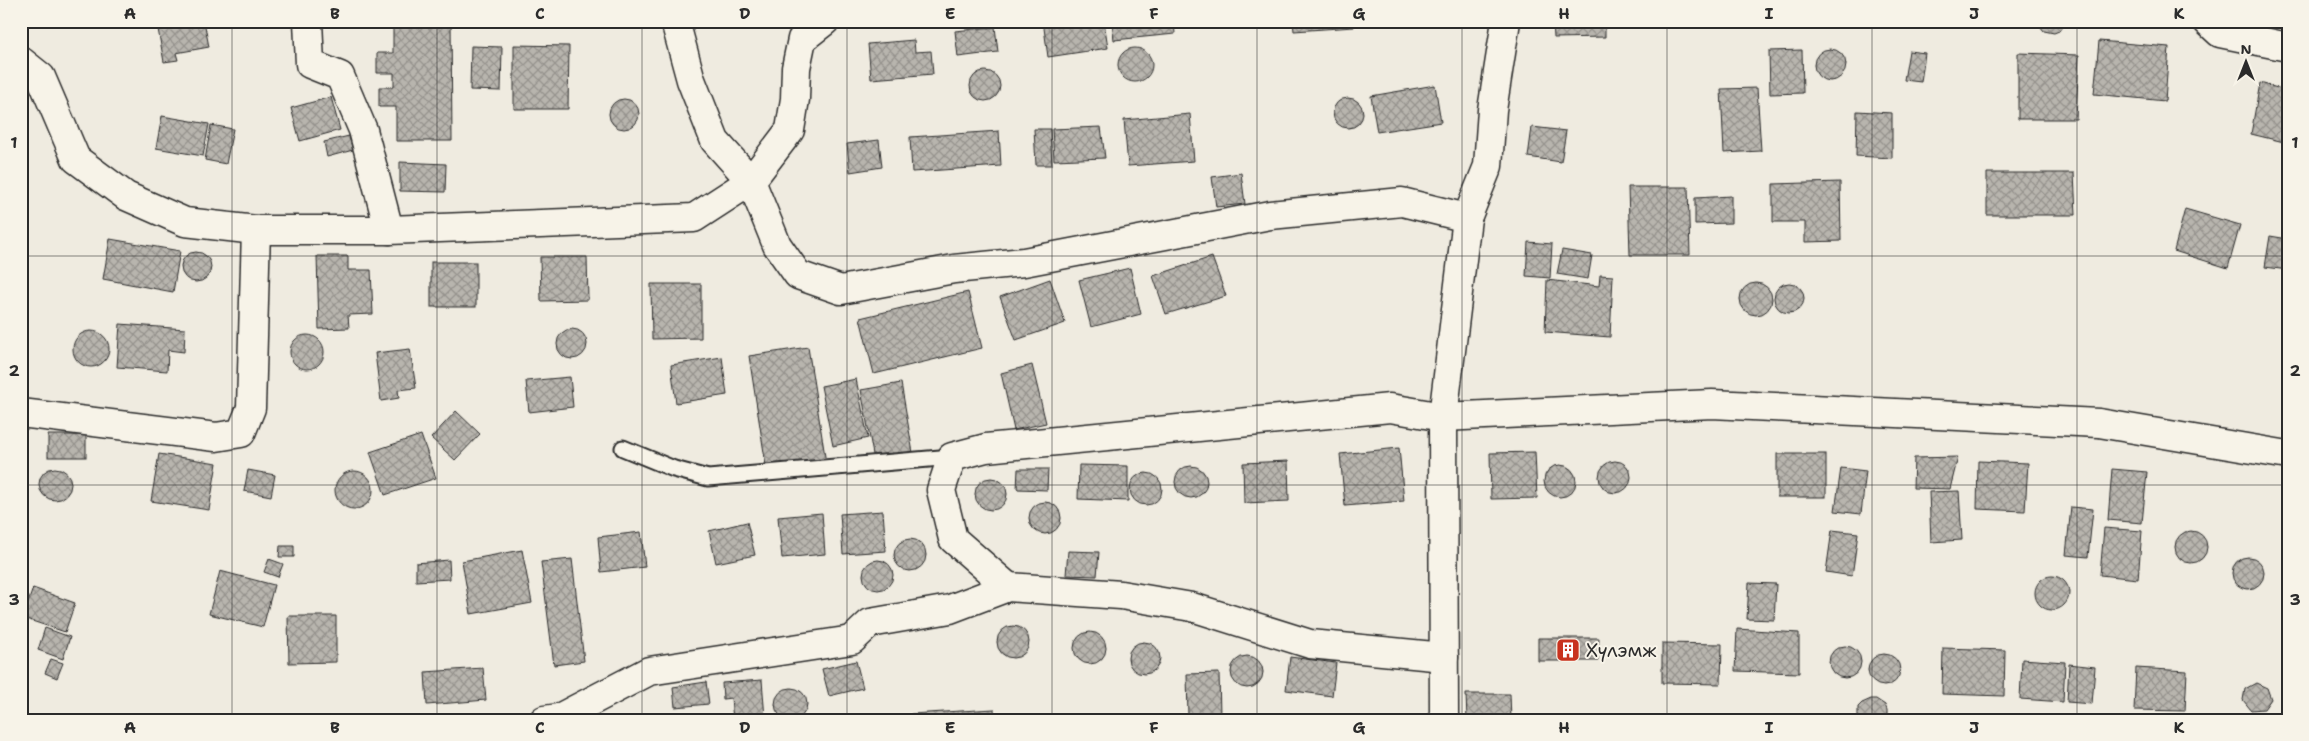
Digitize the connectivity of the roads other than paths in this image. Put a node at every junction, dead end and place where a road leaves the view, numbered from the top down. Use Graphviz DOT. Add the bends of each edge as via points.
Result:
graph roads {
  1 [pos="308,21"];
  2 [pos="675,21"];
  3 [pos="825,21"];
  4 [pos="1506,21"];
  5 [pos="2207,21"];
  6 [pos="2288,46"];
  7 [pos="21,61"];
  8 [pos="751,181"];
  9 [pos="1467,218"];
  10 [pos="256,230"];
  11 [pos="389,230"];
  12 [pos="21,413"];
  13 [pos="1443,417"];
  14 [pos="623,448"];
  15 [pos="2288,455"];
  16 [pos="952,457"];
  17 [pos="1008,587"];
  18 [pos="1444,657"];
  19 [pos="544,720"];
  20 [pos="1444,720"];
  1 -- 11 [label="street" via="310,64 340,76 363,130"];
  2 -- 8 [label="street" via="691,80 715,141"];
  3 -- 8 [label="street" via="802,39 790,130"];
  4 -- 9 [label="street" via="1492,110 1488,166"];
  5 -- 6 [label="street" via="2220,33"];
  7 -- 10 [label="street" via="41,77 76,159 126,196 185,222"];
  8 -- 9 [label="street" via="777,245 798,275 841,290 954,269 1024,262 1270,215 1402,202"];
  8 -- 11 [label="street" via="694,218"];
  9 -- 13 [label="street"];
  10 -- 11 [label="street"];
  10 -- 12 [label="street" via="252,408 241,433 216,437"];
  13 -- 15 [label="street" via="1712,404 2099,423"];
  13 -- 16 [label="street" via="1390,408 986,448"];
  13 -- 18 [label="street"];
  14 -- 16 [label="lane" via="674,469 708,478"];
  16 -- 17 [label="street" via="941,490 953,538"];
  17 -- 18 [label="street" via="1121,595 1192,607 1310,644"];
  17 -- 19 [label="street" via="950,609 870,623 852,640 649,671 559,718"];
  18 -- 20 [label="street"];
}
